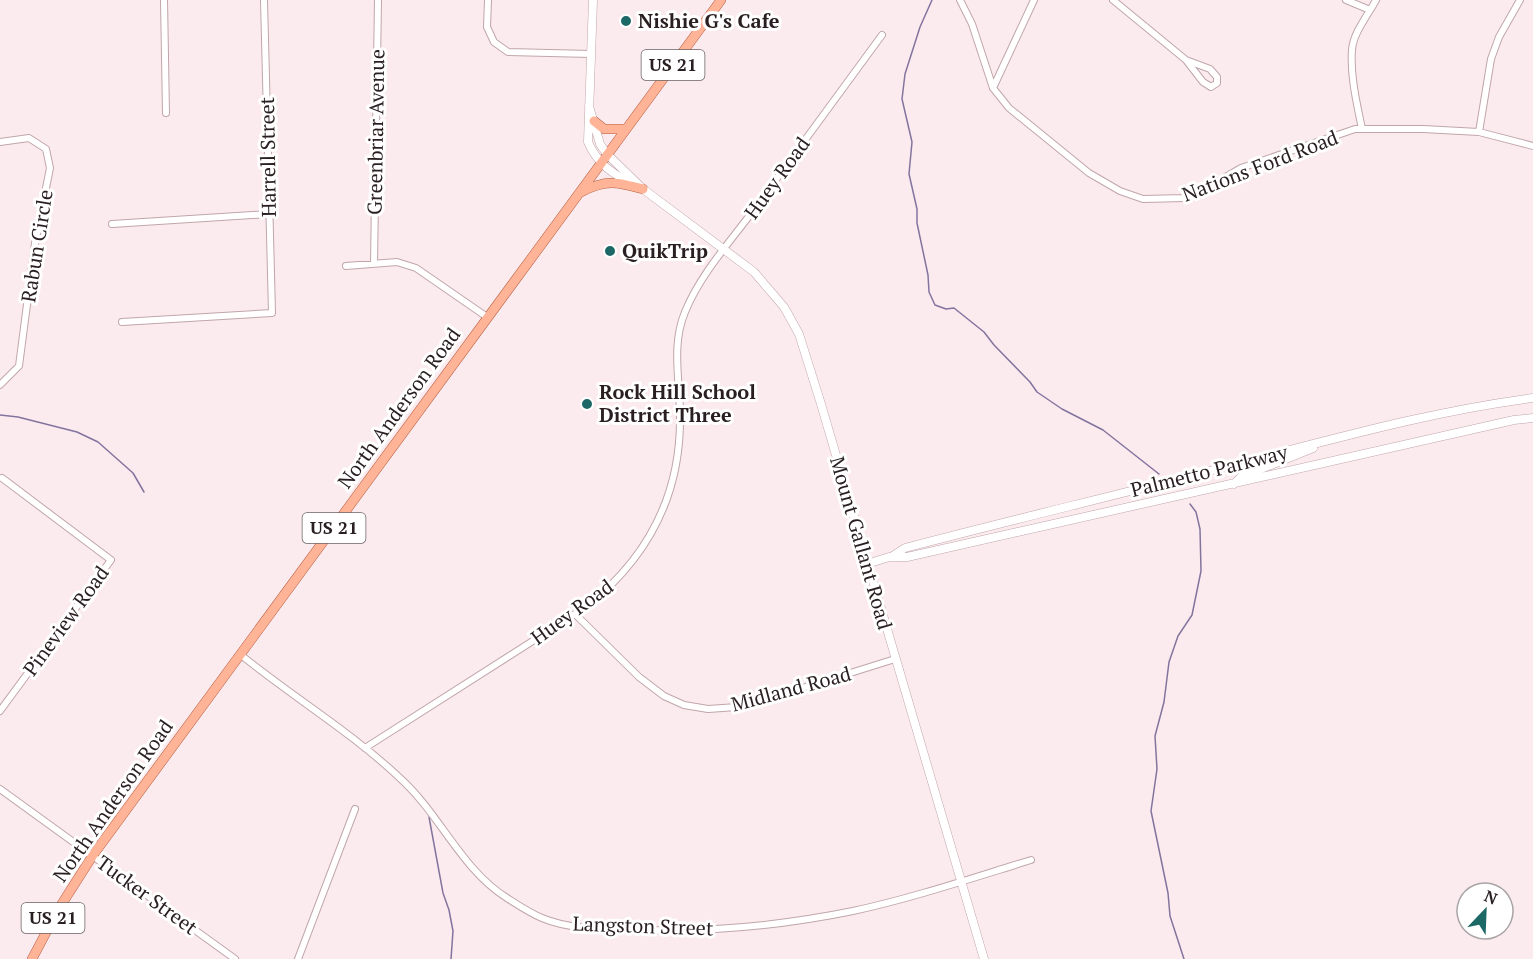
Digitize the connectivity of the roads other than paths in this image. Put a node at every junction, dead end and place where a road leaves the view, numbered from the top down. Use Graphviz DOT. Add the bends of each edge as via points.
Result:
graph roads {
  1 [pos="164,0"];
  2 [pos="264,0"];
  3 [pos="378,0"];
  4 [pos="488,0"];
  5 [pos="593,0"];
  6 [pos="721,0"];
  7 [pos="960,0"];
  8 [pos="1034,0"];
  9 [pos="1113,0"];
  10 [pos="1346,0"];
  11 [pos="1376,0"];
  12 [pos="1520,0"];
  13 [pos="1370,10"];
  14 [pos="882,35"];
  15 [pos="591,54"];
  16 [pos="1186,60"];
  17 [pos="993,88"];
  18 [pos="589,106"];
  19 [pos="166,113"];
  20 [pos="594,121"];
  21 [pos="626,129"];
  22 [pos="1362,129"];
  23 [pos="1479,132"];
  24 [pos="0,141"];
  25 [pos="1533,146"];
  26 [pos="607,154"];
  27 [pos="600,163"];
  28 [pos="643,189"];
  29 [pos="579,193"];
  30 [pos="269,214"];
  31 [pos="112,224"];
  32 [pos="725,249"];
  33 [pos="374,263"];
  34 [pos="346,266"];
  35 [pos="487,317"];
  36 [pos="122,322"];
  37 [pos="0,385"];
  38 [pos="1533,398"];
  39 [pos="1533,418"];
  40 [pos="1323,443"];
  41 [pos="1229,466"];
  42 [pos="2,478"];
  43 [pos="1233,484"];
  44 [pos="890,557"];
  45 [pos="867,564"];
  46 [pos="575,614"];
  47 [pos="241,655"];
  48 [pos="895,659"];
  49 [pos="0,711"];
  50 [pos="365,748"];
  51 [pos="0,789"];
  52 [pos="355,809"];
  53 [pos="93,855"];
  54 [pos="1031,860"];
  55 [pos="960,881"];
  56 [pos="32,959"];
  57 [pos="235,959"];
  58 [pos="298,959"];
  59 [pos="984,959"];
  1 -- 19 [label="street"];
  2 -- 30 [label="street, Harrell Street"];
  3 -- 33 [label="street, Greenbriar Avenue"];
  4 -- 15 [label="street" via="487,27 494,42 508,52"];
  5 -- 15 [label="street, Mount Gallant Road"];
  6 -- 21 [label="main road, North Anderson Road / US 21"];
  7 -- 17 [label="street, Nations Ford Road"];
  8 -- 17 [label="street"];
  9 -- 16 [label="street"];
  10 -- 13 [label="street"];
  11 -- 13 [label="street"];
  12 -- 23 [label="street" via="1491,59"];
  13 -- 22 [label="street" via="1352,49"];
  14 -- 32 [label="street, Huey Road"];
  15 -- 18 [label="street, Mount Gallant Road"];
  16 -- 16 [label="street" via="1203,82 1211,87 1216,83 1217,77 1210,69"];
  17 -- 22 [label="street, Nations Ford Road" via="1009,108 1089,173 1143,199 1198,194 1241,168"];
  18 -- 20 [label="street, Mount Gallant Road"];
  18 -- 27 [label="street, Mount Gallant Road" via="588,142"];
  20 -- 21 [label="main road" via="604,129"];
  20 -- 26 [label="street, Mount Gallant Road"];
  21 -- 26 [label="main road, North Anderson Road / US 21"];
  22 -- 23 [label="street, Nations Ford Road"];
  23 -- 25 [label="street, Nations Ford Road"];
  24 -- 37 [label="street, Rabun Circle" via="29,138 46,149 50,168 35,243 19,366"];
  26 -- 27 [label="main road, North Anderson Road / US 21"];
  26 -- 28 [label="street, Mount Gallant Road"];
  27 -- 28 [label="street, Mount Gallant Road"];
  27 -- 29 [label="main road, North Anderson Road / US 21"];
  28 -- 29 [label="main road" via="610,182"];
  28 -- 32 [label="street, Mount Gallant Road"];
  29 -- 35 [label="main road, North Anderson Road / US 21"];
  30 -- 31 [label="street"];
  30 -- 36 [label="street, Harrell Street" via="272,313"];
  32 -- 45 [label="street, Mount Gallant Road" via="754,272 784,307 799,334"];
  32 -- 46 [label="street, Huey Road" via="684,313 677,345 678,462 667,502 637,557 608,590"];
  33 -- 34 [label="street"];
  33 -- 35 [label="street" via="397,262 416,268"];
  35 -- 47 [label="main road, North Anderson Road / US 21"];
  38 -- 40 [label="street, Palmetto Parkway" via="1432,415"];
  39 -- 43 [label="street, Palmetto Parkway"];
  40 -- 41 [label="street, Palmetto Parkway"];
  40 -- 43 [label="street" via="1241,477"];
  41 -- 43 [label="street"];
  41 -- 44 [label="street, Palmetto Parkway" via="905,548"];
  42 -- 49 [label="street, Pineview Road" via="111,560"];
  43 -- 44 [label="street, Palmetto Parkway" via="907,557"];
  44 -- 45 [label="street, Palmetto Parkway"];
  45 -- 48 [label="street, Mount Gallant Road"];
  46 -- 48 [label="street, Midland Road" via="664,696 708,709 767,699"];
  46 -- 50 [label="street, Huey Road"];
  47 -- 50 [label="street, Langston Street"];
  47 -- 53 [label="main road, North Anderson Road / US 21"];
  48 -- 55 [label="street, Mount Gallant Road"];
  50 -- 55 [label="street, Langston Street" via="404,781 461,852 505,897 542,918 567,924 658,930 752,927 854,911"];
  51 -- 53 [label="street, Tucker Street"];
  52 -- 58 [label="street"];
  53 -- 56 [label="main road, North Anderson Road / US 21"];
  53 -- 57 [label="street, Tucker Street"];
  54 -- 55 [label="street, Langston Street"];
  55 -- 59 [label="street, Mount Gallant Road"];
}
